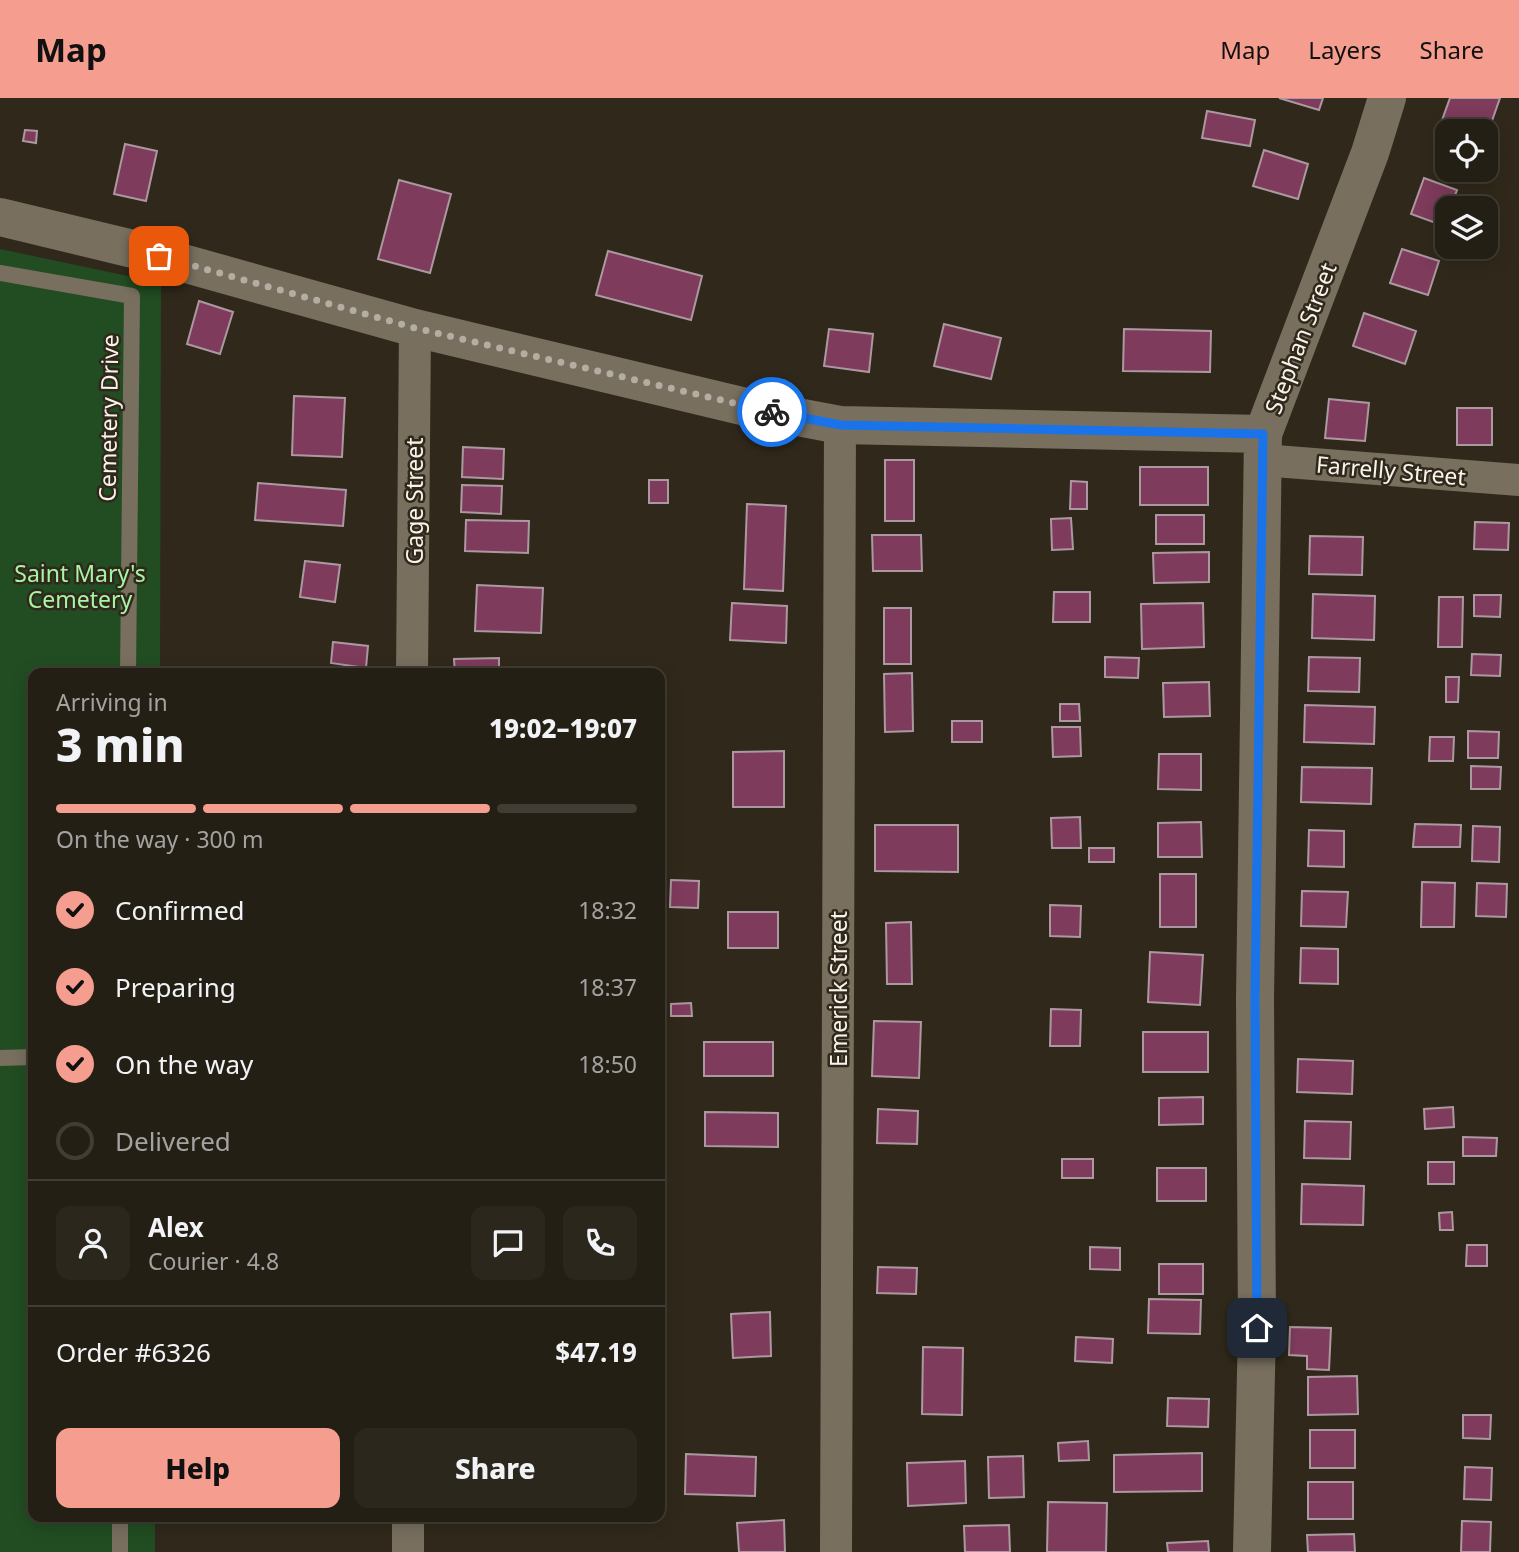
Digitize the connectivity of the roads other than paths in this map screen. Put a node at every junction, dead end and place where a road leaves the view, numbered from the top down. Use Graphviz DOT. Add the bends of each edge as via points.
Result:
graph roads {
  1 [pos="1387,98"];
  2 [pos="0,217"];
  3 [pos="0,273"];
  4 [pos="415,328"];
  5 [pos="841,425"];
  6 [pos="1263,447"];
  7 [pos="1519,480"];
  8 [pos="128,668"];
  9 [pos="412,668"];
  10 [pos="28,1057"];
  11 [pos="0,1058"];
  12 [pos="120,1522"];
  13 [pos="408,1522"];
  14 [pos="120,1552"];
  15 [pos="408,1552"];
  16 [pos="836,1552"];
  17 [pos="1252,1552"];
  1 -- 6 [label="street, Stephan Street"];
  2 -- 4 [label="street, Farrelly Street"];
  3 -- 8 [label="lane, Cemetery Drive" via="132,296"];
  4 -- 5 [label="street, Farrelly Street" via="750,408"];
  4 -- 9 [label="street, Gage Street"];
  5 -- 6 [label="street, Farrelly Street"];
  5 -- 16 [label="street, Emerick Street"];
  6 -- 7 [label="street, Farrelly Street"];
  6 -- 17 [label="street, Stephan Street"];
  10 -- 11 [label="lane"];
  12 -- 14 [label="lane"];
  13 -- 15 [label="street"];
}
